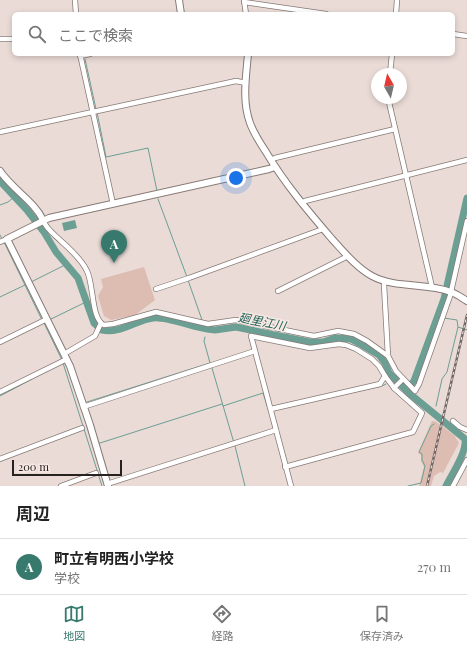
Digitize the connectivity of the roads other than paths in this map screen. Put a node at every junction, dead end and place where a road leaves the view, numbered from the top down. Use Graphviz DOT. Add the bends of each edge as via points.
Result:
graph roads {
  1 [pos="75,0"];
  2 [pos="179,0"];
  3 [pos="397,0"];
  4 [pos="244,1"];
  5 [pos="76,12"];
  6 [pos="181,12"];
  7 [pos="246,12"];
  8 [pos="313,12"];
  9 [pos="396,12"];
  10 [pos="455,34"];
  11 [pos="467,36"];
  12 [pos="0,39"];
  13 [pos="12,39"];
  14 [pos="80,56"];
  15 [pos="248,56"];
  16 [pos="392,56"];
  17 [pos="391,68"];
  18 [pos="246,83"];
  19 [pos="389,104"];
  20 [pos="95,112"];
  21 [pos="395,128"];
  22 [pos="0,132"];
  23 [pos="271,160"];
  24 [pos="467,160"];
  25 [pos="275,167"];
  26 [pos="0,171"];
  27 [pos="407,176"];
  28 [pos="302,203"];
  29 [pos="113,204"];
  30 [pos="467,221"];
  31 [pos="40,222"];
  32 [pos="324,229"];
  33 [pos="3,241"];
  34 [pos="348,256"];
  35 [pos="385,282"];
  36 [pos="432,287"];
  37 [pos="156,289"];
  38 [pos="278,291"];
  39 [pos="451,292"];
  40 [pos="467,301"];
  41 [pos="46,320"];
  42 [pos="101,323"];
  43 [pos="0,342"];
  44 [pos="255,351"];
  45 [pos="388,356"];
  46 [pos="64,359"];
  47 [pos="384,376"];
  48 [pos="403,379"];
  49 [pos="394,388"];
  50 [pos="0,392"];
  51 [pos="84,407"];
  52 [pos="271,410"];
  53 [pos="453,421"];
  54 [pos="82,428"];
  55 [pos="276,430"];
  56 [pos="467,430"];
  57 [pos="0,459"];
  58 [pos="467,460"];
  59 [pos="285,467"];
  60 [pos="96,472"];
  61 [pos="108,485"];
  62 [pos="61,486"];
  63 [pos="291,486"];
  64 [pos="453,486"];
  1 -- 5 [label="street"];
  2 -- 6 [label="street"];
  3 -- 9 [label="street"];
  4 -- 7 [label="street"];
  4 -- 8 [label="street"];
  10 -- 11 [label="street"];
  12 -- 13 [label="street"];
  14 -- 20 [label="street"];
  15 -- 18 [label="street"];
  16 -- 17 [label="street"];
  18 -- 20 [label="street" via="236,81"];
  18 -- 23 [label="street" via="250,123"];
  19 -- 21 [label="street"];
  20 -- 22 [label="street"];
  20 -- 29 [label="street"];
  21 -- 23 [label="street"];
  21 -- 27 [label="street"];
  23 -- 25 [label="street"];
  24 -- 27 [label="street"];
  25 -- 28 [label="street"];
  25 -- 29 [label="street"];
  26 -- 31 [label="street" via="35,208"];
  27 -- 28 [label="street"];
  27 -- 36 [label="street"];
  28 -- 32 [label="street"];
  29 -- 31 [label="street"];
  30 -- 39 [label="street"];
  31 -- 33 [label="street"];
  31 -- 42 [label="street" via="86,268 92,285 95,313"];
  32 -- 34 [label="street"];
  32 -- 37 [label="street"];
  33 -- 41 [label="street" via="29,283"];
  34 -- 35 [label="street" via="371,276"];
  34 -- 38 [label="street"];
  35 -- 36 [label="street"];
  35 -- 45 [label="street"];
  36 -- 39 [label="street"];
  39 -- 40 [label="street"];
  39 -- 48 [label="street" via="415,391"];
  41 -- 43 [label="street"];
  41 -- 46 [label="street"];
  42 -- 45 [label="street" via="113,324 156,312 215,324 236,320 314,336 338,331 347,332 367,341"];
  42 -- 46 [label="street" via="95,336"];
  44 -- 47 [label="street" via="251,336 310,348 346,345 372,359"];
  44 -- 51 [label="street"];
  44 -- 52 [label="street"];
  45 -- 48 [label="street"];
  46 -- 50 [label="street"];
  46 -- 51 [label="street"];
  47 -- 49 [label="street"];
  47 -- 52 [label="street" via="380,384"];
  48 -- 49 [label="street"];
  49 -- 59 [label="street" via="422,413 413,432"];
  51 -- 61 [label="street"];
  52 -- 55 [label="street"];
  53 -- 56 [label="street"];
  54 -- 57 [label="street"];
  55 -- 59 [label="street"];
  55 -- 61 [label="street"];
  58 -- 64 [label="street"];
  59 -- 63 [label="street"];
  60 -- 62 [label="street"];
}
